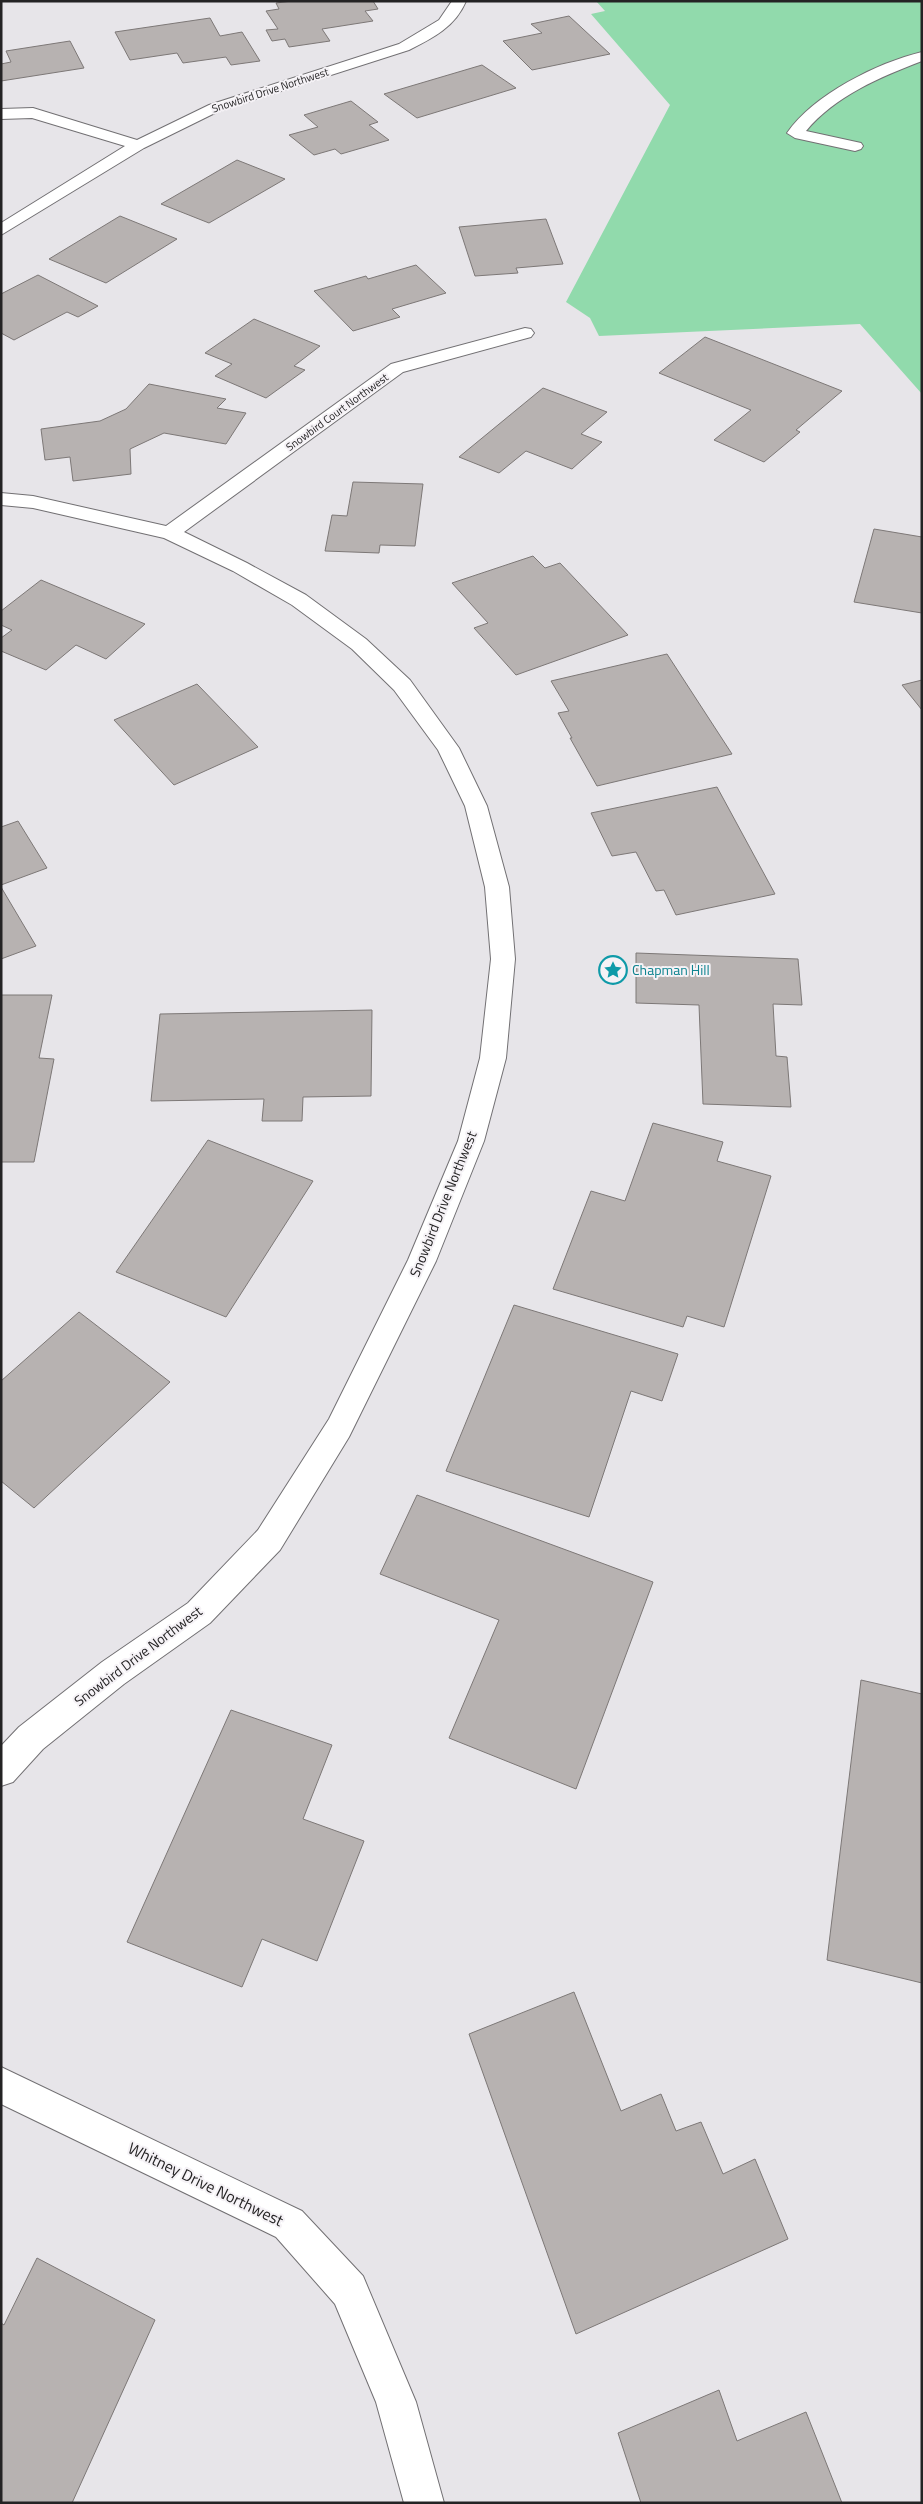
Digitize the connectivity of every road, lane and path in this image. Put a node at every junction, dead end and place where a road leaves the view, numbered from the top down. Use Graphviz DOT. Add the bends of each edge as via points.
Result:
graph roads {
  1 [pos="459,1"];
  2 [pos="922,56"];
  3 [pos="1,114"];
  4 [pos="138,145"];
  5 [pos="855,146"];
  6 [pos="1,230"];
  7 [pos="525,333"];
  8 [pos="1,499"];
  9 [pos="170,533"];
  10 [pos="1,1770"];
  11 [pos="1,2085"];
  12 [pos="424,2503"];
  1 -- 4 [label="street, Snowbird Drive Northwest" via="449,18 436,29 404,47 214,108"];
  2 -- 5 [label="street" via="872,75 807,117 795,133"];
  3 -- 4 [label="street" via="33,113"];
  4 -- 6 [label="street, Snowbird Drive Northwest"];
  7 -- 9 [label="street, Snowbird Court Northwest" via="397,368"];
  8 -- 9 [label="street, Snowbird Drive Northwest" via="33,502"];
  9 -- 10 [label="street, Snowbird Drive Northwest" via="299,600 359,644 402,685 448,748 476,806 498,887 503,959 493,1058 471,1141 422,1261 339,1428 269,1540 199,1613 113,1673 38,1732"];
  11 -- 12 [label="street, Whitney Drive Northwest" via="289,2224 349,2290 396,2402"];
}
